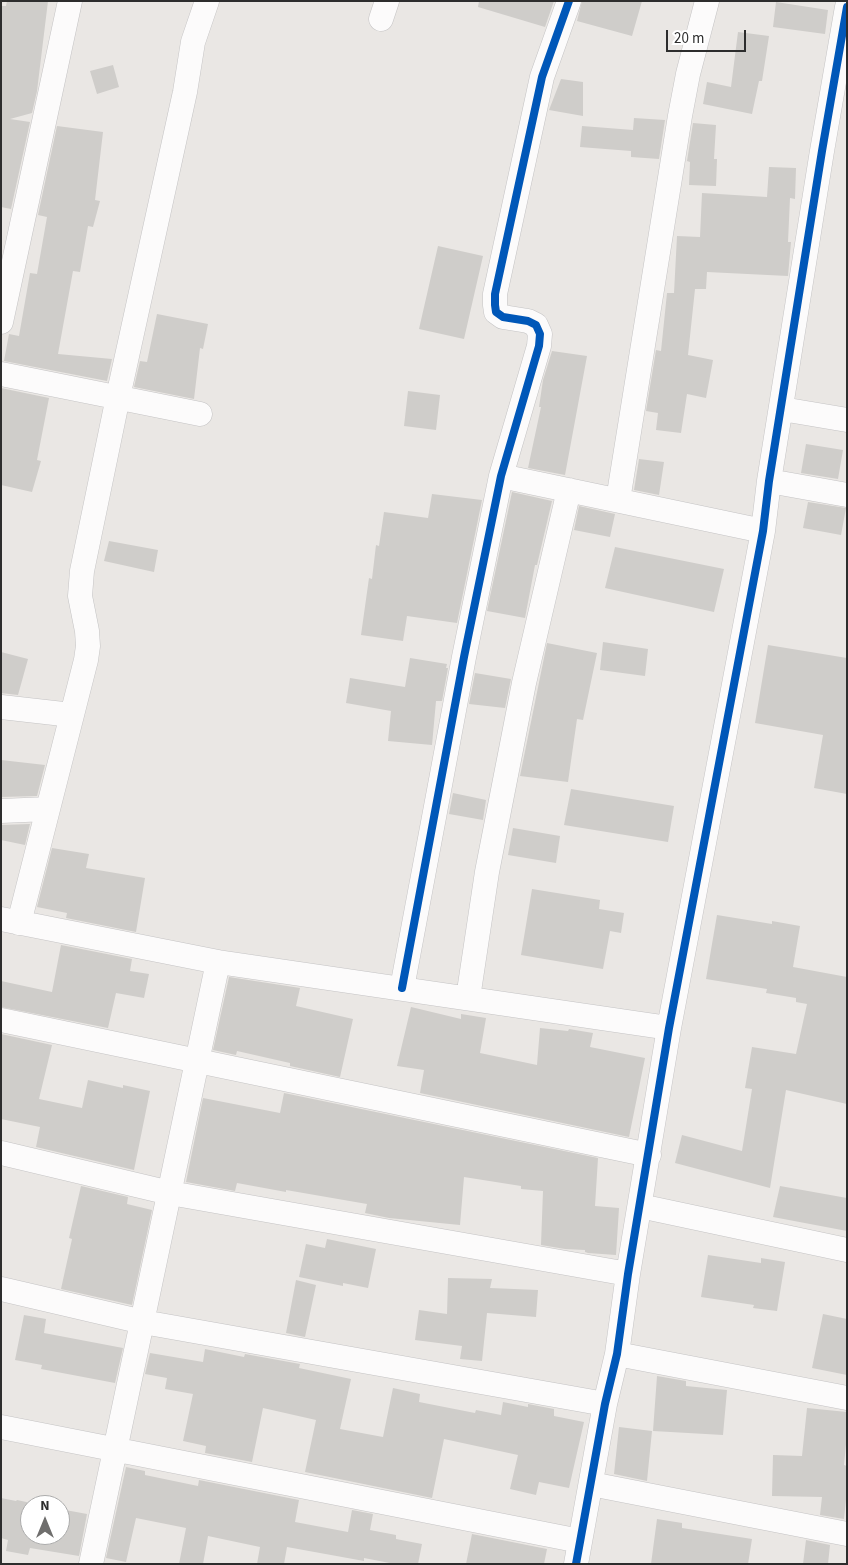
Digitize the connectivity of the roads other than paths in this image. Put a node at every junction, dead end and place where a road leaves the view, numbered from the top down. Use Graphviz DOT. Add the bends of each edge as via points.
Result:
graph roads {
  1 [pos="70,1"];
  2 [pos="207,1"];
  3 [pos="569,1"];
  4 [pos="707,1"];
  5 [pos="847,7"];
  6 [pos="1,322"];
  7 [pos="1,374"];
  8 [pos="118,396"];
  9 [pos="782,409"];
  10 [pos="200,414"];
  11 [pos="847,420"];
  12 [pos="501,476"];
  13 [pos="770,481"];
  14 [pos="568,490"];
  15 [pos="847,495"];
  16 [pos="618,500"];
  17 [pos="763,531"];
  18 [pos="1,708"];
  19 [pos="72,715"];
  20 [pos="48,810"];
  21 [pos="1,811"];
  22 [pos="10,921"];
  23 [pos="218,962"];
  24 [pos="402,988"];
  25 [pos="468,998"];
  26 [pos="1,1020"];
  27 [pos="669,1028"];
  28 [pos="196,1060"];
  29 [pos="1,1153"];
  30 [pos="649,1155"];
  31 [pos="170,1192"];
  32 [pos="640,1206"];
  33 [pos="847,1250"];
  34 [pos="628,1274"];
  35 [pos="1,1289"];
  36 [pos="143,1322"];
  37 [pos="616,1354"];
  38 [pos="847,1398"];
  39 [pos="606,1404"];
  40 [pos="1,1427"];
  41 [pos="114,1449"];
  42 [pos="591,1484"];
  43 [pos="847,1534"];
  44 [pos="578,1552"];
  45 [pos="91,1564"];
  1 -- 6 [label="street"];
  2 -- 8 [label="street" via="194,42"];
  3 -- 12 [label="street" via="545,68 496,294 496,312 503,317 528,321 536,325 540,334"];
  4 -- 16 [label="street" via="681,109"];
  5 -- 9 [label="street"];
  7 -- 8 [label="street"];
  8 -- 10 [label="street"];
  8 -- 19 [label="street" via="81,578 80,596 88,646"];
  9 -- 11 [label="street"];
  9 -- 13 [label="street"];
  12 -- 14 [label="street"];
  12 -- 24 [label="street"];
  13 -- 15 [label="street"];
  13 -- 17 [label="street"];
  14 -- 16 [label="street"];
  14 -- 25 [label="street" via="524,683 486,872"];
  16 -- 17 [label="street"];
  17 -- 27 [label="street"];
  18 -- 19 [label="street"];
  19 -- 20 [label="street"];
  20 -- 21 [label="street"];
  20 -- 22 [label="street"];
  22 -- 23 [label="street"];
  23 -- 24 [label="street"];
  23 -- 28 [label="street"];
  24 -- 25 [label="street"];
  25 -- 27 [label="street"];
  26 -- 28 [label="street"];
  27 -- 30 [label="street"];
  28 -- 30 [label="street"];
  28 -- 31 [label="street"];
  29 -- 31 [label="street"];
  30 -- 32 [label="street"];
  31 -- 34 [label="street"];
  31 -- 36 [label="street"];
  32 -- 33 [label="street"];
  32 -- 34 [label="street"];
  34 -- 37 [label="street"];
  35 -- 36 [label="street"];
  36 -- 39 [label="street"];
  36 -- 41 [label="street"];
  37 -- 38 [label="street"];
  37 -- 39 [label="street"];
  39 -- 42 [label="street"];
  40 -- 41 [label="street"];
  41 -- 44 [label="street"];
  41 -- 45 [label="street"];
  42 -- 43 [label="street"];
  42 -- 44 [label="street"];
}
